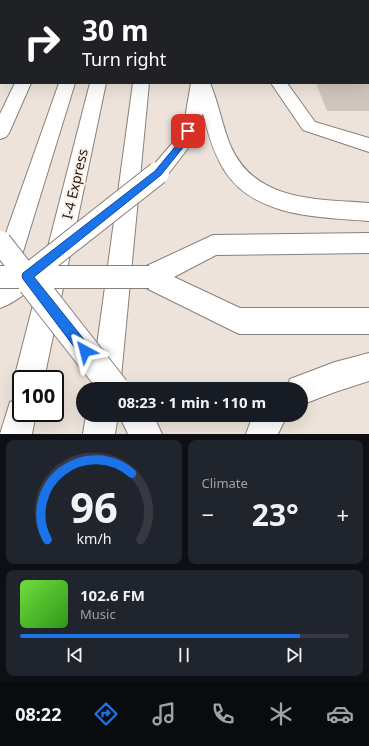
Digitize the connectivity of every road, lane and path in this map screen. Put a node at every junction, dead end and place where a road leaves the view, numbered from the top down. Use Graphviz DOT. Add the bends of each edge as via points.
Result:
graph roads {
  1 [pos="23,84"];
  2 [pos="67,84"];
  3 [pos="98,84"];
  4 [pos="141,84"];
  5 [pos="200,84"];
  6 [pos="201,84"];
  7 [pos="280,84"];
  8 [pos="0,133"];
  9 [pos="369,145"];
  10 [pos="369,212"];
  11 [pos="0,242"];
  12 [pos="369,243"];
  13 [pos="27,276"];
  14 [pos="149,276"];
  15 [pos="0,277"];
  16 [pos="0,284"];
  17 [pos="0,296"];
  18 [pos="369,320"];
  19 [pos="369,367"];
  20 [pos="31,370"];
  21 [pos="106,382"];
  22 [pos="110,382"];
  23 [pos="308,387"];
  24 [pos="19,422"];
  25 [pos="101,422"];
  26 [pos="266,422"];
  27 [pos="16,434"];
  28 [pos="100,434"];
  29 [pos="262,434"];
  1 -- 8 [label="main road"];
  2 -- 16 [label="main road"];
  3 -- 20 [label="main road, I-4 Express"];
  4 -- 21 [label="main road"];
  5 -- 13 [label="main road, bridge" via="194,118 183,143 158,173"];
  6 -- 10 [label="main road" via="210,101 216,127 231,166 246,183 262,194 291,204"];
  7 -- 9 [label="main road" via="309,126"];
  11 -- 13 [label="main road, bridge"];
  12 -- 14 [label="main road" via="213,245"];
  13 -- 14 [label="main road, bridge"];
  13 -- 15 [label="main road, bridge"];
  13 -- 17 [label="main road"];
  13 -- 22 [label="main road, bridge"];
  14 -- 18 [label="main road" via="239,321"];
  19 -- 23 [label="main road"];
  24 -- 27 [label="main road"];
  25 -- 28 [label="main road"];
  26 -- 29 [label="main road"];
}
